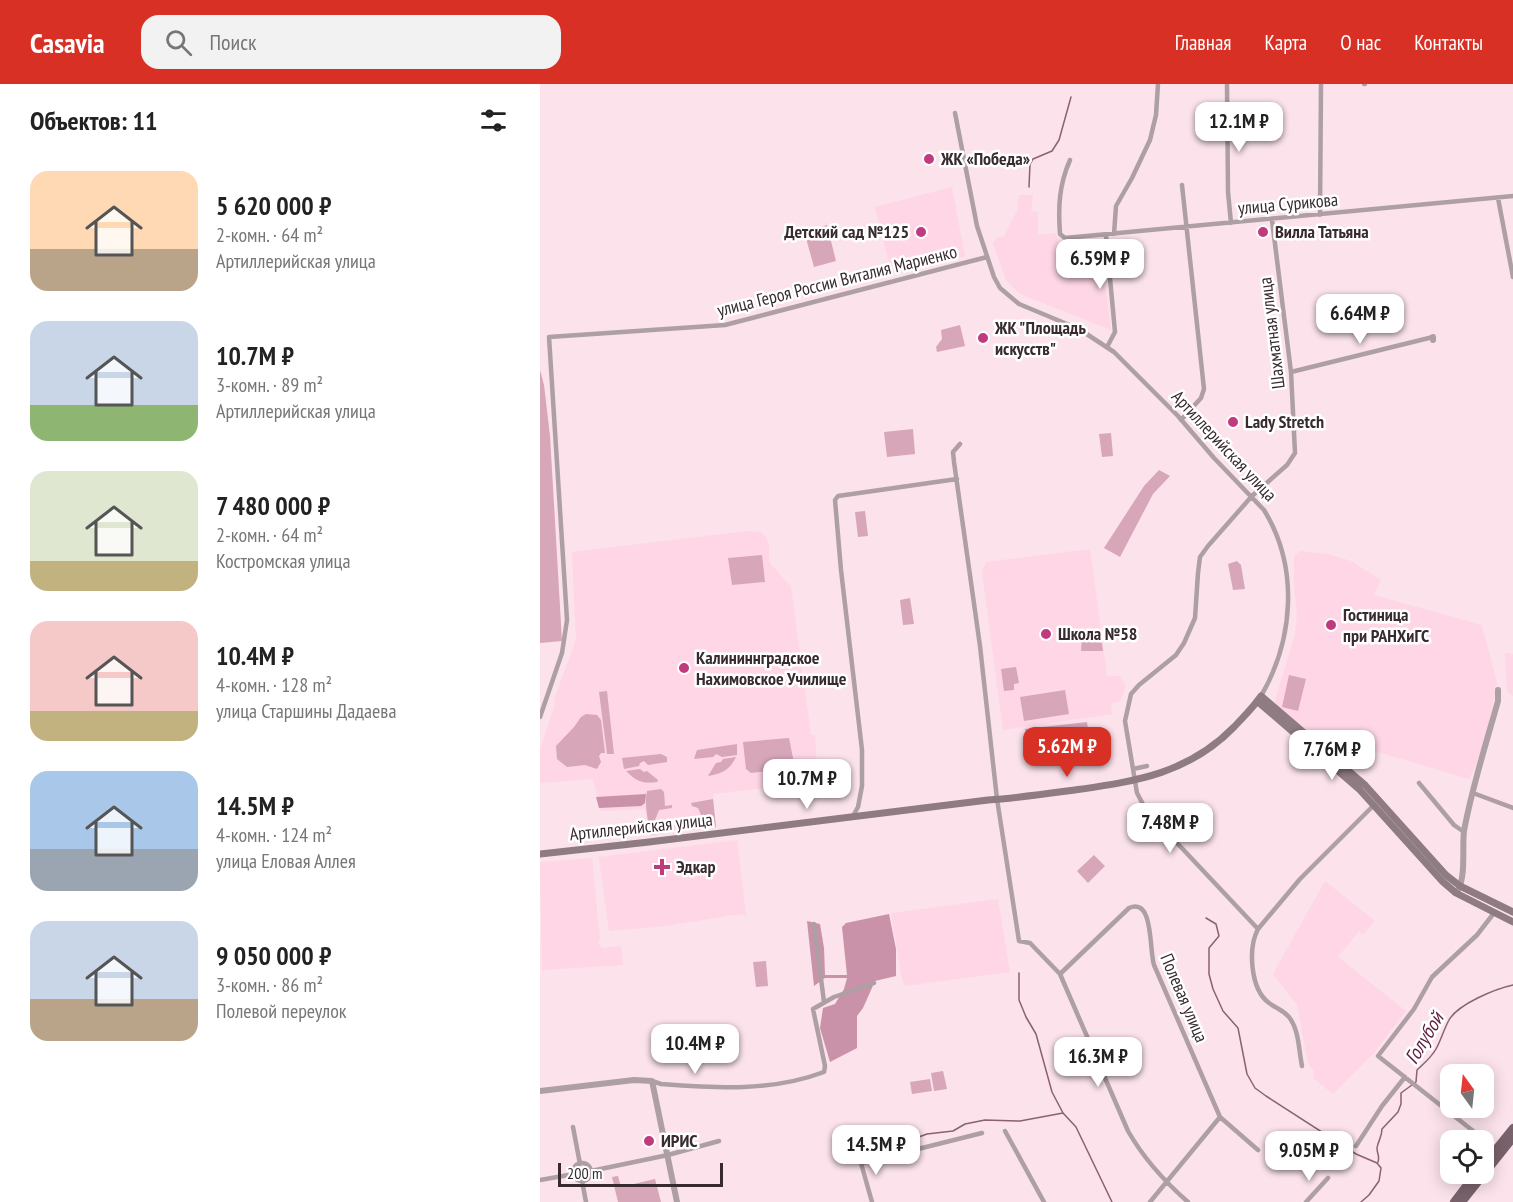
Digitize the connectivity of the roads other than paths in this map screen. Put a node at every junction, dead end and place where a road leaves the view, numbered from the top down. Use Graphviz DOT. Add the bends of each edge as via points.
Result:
graph roads {
  1 [pos="1158,84"];
  2 [pos="1227,84"];
  3 [pos="1321,84"];
  4 [pos="955,113"];
  5 [pos="1070,160"];
  6 [pos="1182,185"];
  7 [pos="1513,196"];
  8 [pos="1498,198"];
  9 [pos="1320,215"];
  10 [pos="1272,220"];
  11 [pos="1231,223"];
  12 [pos="1187,228"];
  13 [pos="1114,234"];
  14 [pos="1106,235"];
  15 [pos="987,258"];
  16 [pos="1513,277"];
  17 [pos="1433,339"];
  18 [pos="1107,347"];
  19 [pos="1291,372"];
  20 [pos="1181,420"];
  21 [pos="960,444"];
  22 [pos="957,479"];
  23 [pos="1252,496"];
  24 [pos="1498,690"];
  25 [pos="1259,699"];
  26 [pos="540,717"];
  27 [pos="1147,766"];
  28 [pos="1133,770"];
  29 [pos="1135,780"];
  30 [pos="1419,783"];
  31 [pos="1473,793"];
  32 [pos="997,799"];
  33 [pos="1374,805"];
  34 [pos="1513,808"];
  35 [pos="853,816"];
  36 [pos="1464,832"];
  37 [pos="540,854"];
  38 [pos="1458,890"];
  39 [pos="1513,912"];
  40 [pos="1494,913"];
  41 [pos="1513,922"];
  42 [pos="814,924"];
  43 [pos="1258,929"];
  44 [pos="1060,974"];
  45 [pos="874,983"];
  46 [pos="824,1002"];
  47 [pos="1302,1066"];
  48 [pos="1405,1077"];
  49 [pos="652,1081"];
  50 [pos="540,1091"];
  51 [pos="1220,1117"];
  52 [pos="573,1127"];
  53 [pos="1513,1128"];
  54 [pos="1005,1131"];
  55 [pos="982,1133"];
  56 [pos="852,1137"];
  57 [pos="1513,1138"];
  58 [pos="719,1142"];
  59 [pos="1356,1146"];
  60 [pos="1496,1149"];
  61 [pos="1258,1150"];
  62 [pos="1494,1152"];
  63 [pos="668,1155"];
  64 [pos="861,1163"];
  65 [pos="580,1164"];
  66 [pos="591,1171"];
  67 [pos="574,1174"];
  68 [pos="1328,1178"];
  69 [pos="540,1180"];
  70 [pos="582,1181"];
  71 [pos="1166,1183"];
  72 [pos="1468,1184"];
  73 [pos="586,1202"];
  74 [pos="677,1202"];
  75 [pos="872,1202"];
  76 [pos="1044,1202"];
  77 [pos="1150,1202"];
  78 [pos="1188,1202"];
  79 [pos="1306,1202"];
  80 [pos="1454,1202"];
  81 [pos="1462,1202"];
  1 -- 13 [label="street" via="1150,140 1116,206"];
  2 -- 11 [label="street"];
  3 -- 9 [label="street"];
  4 -- 15 [label="street, Артиллерийская улица"];
  5 -- 14 [label="street, улица Сурикова" via="1061,180 1060,234 1065,238"];
  6 -- 12 [label="street"];
  7 -- 8 [label="street, улица Сурикова"];
  8 -- 9 [label="street, улица Сурикова"];
  8 -- 16 [label="street"];
  9 -- 10 [label="street, улица Сурикова"];
  10 -- 11 [label="street, улица Сурикова"];
  10 -- 19 [label="street, Шахматная улица"];
  11 -- 12 [label="street, улица Сурикова"];
  12 -- 13 [label="street, улица Сурикова"];
  12 -- 20 [label="street" via="1204,388 1201,398"];
  13 -- 14 [label="street, улица Сурикова"];
  14 -- 18 [label="street" via="1115,332"];
  15 -- 18 [label="street, Артиллерийская улица" via="1008,297 1079,329"];
  15 -- 26 [label="street, улица Героя России Виталия Мариенко" via="728,324 549,337 567,620 562,653"];
  17 -- 19 [label="street"];
  18 -- 20 [label="street, Артиллерийская улица"];
  19 -- 23 [label="street, Шахматная улица" via="1295,453"];
  20 -- 23 [label="street, Артиллерийская улица"];
  21 -- 22 [label="street" via="952,452"];
  22 -- 32 [label="street"];
  22 -- 35 [label="street" via="838,496 835,500 862,750 862,786"];
  23 -- 25 [label="street, Артиллерийская улица" via="1275,530 1288,593 1283,642"];
  23 -- 28 [label="street, Шахматная улица" via="1200,557 1195,618 1184,642 1176,655 1131,694 1125,721"];
  24 -- 31 [label="street"];
  25 -- 29 [label="main road, Артиллерийская улица" via="1226,735 1200,755 1169,771"];
  25 -- 33 [label="main road"];
  25 -- 38 [label="main road" via="1365,785"];
  27 -- 28 [label="street"];
  28 -- 29 [label="street, Шахматная улица"];
  29 -- 32 [label="main road, Артиллерийская улица"];
  29 -- 43 [label="street, Шахматная улица" via="1140,800 1154,821"];
  30 -- 36 [label="street"];
  31 -- 34 [label="street"];
  31 -- 36 [label="street"];
  32 -- 35 [label="main road, Артиллерийская улица"];
  32 -- 44 [label="street" via="1019,941 1030,943"];
  33 -- 38 [label="main road" via="1435,873"];
  33 -- 43 [label="street" via="1300,879"];
  35 -- 37 [label="main road, Артиллерийская улица"];
  36 -- 38 [label="street"];
  38 -- 39 [label="main road"];
  38 -- 40 [label="main road"];
  40 -- 41 [label="main road"];
  40 -- 48 [label="street" via="1432,977 1414,1009 1378,1056"];
  42 -- 46 [label="street"];
  43 -- 47 [label="street" via="1251,947 1258,988 1292,1021"];
  44 -- 51 [label="street, Полевая улица" via="1129,908 1140,907 1149,924 1154,965"];
  44 -- 71 [label="street" via="1128,1131"];
  45 -- 46 [label="street"];
  46 -- 49 [label="street" via="813,1009 824,1072 806,1079 741,1089"];
  48 -- 59 [label="street"];
  48 -- 60 [label="street"];
  49 -- 50 [label="street"];
  49 -- 63 [label="street"];
  51 -- 61 [label="street, Полевая улица"];
  51 -- 71 [label="street"];
  52 -- 65 [label="street"];
  53 -- 60 [label="main road"];
  54 -- 76 [label="street"];
  55 -- 64 [label="street"];
  56 -- 64 [label="street"];
  57 -- 81 [label="main road"];
  58 -- 63 [label="street"];
  60 -- 62 [label="main road"];
  63 -- 66 [label="street"];
  63 -- 74 [label="street"];
  64 -- 75 [label="street"];
  65 -- 66 [label="street"];
  65 -- 67 [label="street"];
  66 -- 70 [label="street" via="588,1179"];
  67 -- 69 [label="street"];
  67 -- 70 [label="street"];
  68 -- 79 [label="street"];
  70 -- 73 [label="street"];
  71 -- 77 [label="street"];
  71 -- 78 [label="street"];
  72 -- 80 [label="main road"];
}
